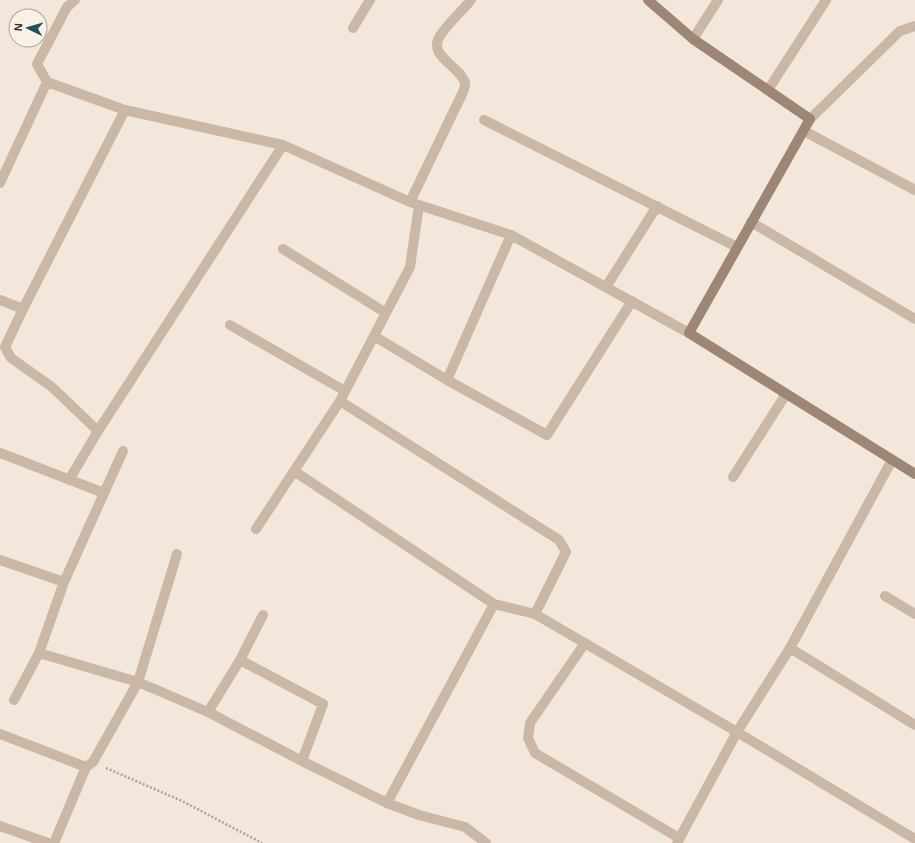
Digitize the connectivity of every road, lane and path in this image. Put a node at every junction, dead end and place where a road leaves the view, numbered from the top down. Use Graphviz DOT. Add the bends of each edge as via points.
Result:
graph roads {
  1 [pos="75,0"];
  2 [pos="370,0"];
  3 [pos="471,0"];
  4 [pos="648,0"];
  5 [pos="718,0"];
  6 [pos="826,0"];
  7 [pos="915,26"];
  8 [pos="353,28"];
  9 [pos="693,39"];
  10 [pos="47,82"];
  11 [pos="768,90"];
  12 [pos="125,110"];
  13 [pos="810,119"];
  14 [pos="484,120"];
  15 [pos="804,131"];
  16 [pos="283,145"];
  17 [pos="0,183"];
  18 [pos="915,190"];
  19 [pos="414,204"];
  20 [pos="657,206"];
  21 [pos="751,222"];
  22 [pos="511,234"];
  23 [pos="737,247"];
  24 [pos="283,249"];
  25 [pos="606,287"];
  26 [pos="0,300"];
  27 [pos="632,301"];
  28 [pos="23,309"];
  29 [pos="386,313"];
  30 [pos="915,319"];
  31 [pos="230,325"];
  32 [pos="688,333"];
  33 [pos="374,336"];
  34 [pos="447,380"];
  35 [pos="345,391"];
  36 [pos="786,394"];
  37 [pos="340,401"];
  38 [pos="98,431"];
  39 [pos="123,451"];
  40 [pos="0,453"];
  41 [pos="892,460"];
  42 [pos="294,471"];
  43 [pos="915,474"];
  44 [pos="733,477"];
  45 [pos="69,480"];
  46 [pos="104,493"];
  47 [pos="256,529"];
  48 [pos="177,554"];
  49 [pos="0,560"];
  50 [pos="64,582"];
  51 [pos="885,596"];
  52 [pos="494,604"];
  53 [pos="535,614"];
  54 [pos="915,614"];
  55 [pos="263,615"];
  56 [pos="585,643"];
  57 [pos="790,648"];
  58 [pos="39,653"];
  59 [pos="240,660"];
  60 [pos="138,682"];
  61 [pos="14,700"];
  62 [pos="208,712"];
  63 [pos="915,725"];
  64 [pos="737,732"];
  65 [pos="0,734"];
  66 [pos="302,761"];
  67 [pos="90,764"];
  68 [pos="387,802"];
  69 [pos="0,826"];
  70 [pos="914,837"];
  71 [pos="678,841"];
  72 [pos="48,843"];
  73 [pos="54,843"];
  74 [pos="262,843"];
  75 [pos="486,843"];
  1 -- 10 [label="street" via="67,7 37,64"];
  2 -- 8 [label="street"];
  3 -- 19 [label="street" via="439,37 439,54 462,77 465,85"];
  4 -- 9 [label="street"];
  5 -- 9 [label="street"];
  6 -- 11 [label="street"];
  7 -- 13 [label="street" via="900,31"];
  9 -- 11 [label="street"];
  10 -- 12 [label="street"];
  10 -- 17 [label="street"];
  11 -- 13 [label="street"];
  12 -- 16 [label="street"];
  12 -- 28 [label="street"];
  13 -- 15 [label="street"];
  14 -- 20 [label="street"];
  15 -- 18 [label="street"];
  15 -- 21 [label="street"];
  16 -- 19 [label="street"];
  16 -- 38 [label="street"];
  19 -- 22 [label="street"];
  19 -- 29 [label="street" via="410,267"];
  20 -- 23 [label="street"];
  20 -- 25 [label="street"];
  21 -- 23 [label="street"];
  21 -- 30 [label="street"];
  22 -- 25 [label="street"];
  22 -- 34 [label="street"];
  23 -- 32 [label="street"];
  24 -- 29 [label="street"];
  25 -- 27 [label="street"];
  26 -- 28 [label="street"];
  27 -- 32 [label="street"];
  27 -- 34 [label="street" via="547,435"];
  28 -- 38 [label="street" via="5,347 11,358 52,387"];
  29 -- 33 [label="street"];
  31 -- 35 [label="street"];
  32 -- 36 [label="street"];
  33 -- 34 [label="street"];
  33 -- 35 [label="street"];
  35 -- 37 [label="street"];
  36 -- 41 [label="street"];
  36 -- 44 [label="street"];
  37 -- 42 [label="street"];
  37 -- 53 [label="street" via="559,540 566,552"];
  38 -- 45 [label="street"];
  39 -- 46 [label="street"];
  40 -- 45 [label="street"];
  41 -- 43 [label="street"];
  41 -- 57 [label="street"];
  42 -- 47 [label="street"];
  42 -- 52 [label="street"];
  45 -- 46 [label="street"];
  46 -- 50 [label="street"];
  48 -- 60 [label="street"];
  49 -- 50 [label="street"];
  50 -- 58 [label="street"];
  51 -- 54 [label="street"];
  52 -- 53 [label="street"];
  52 -- 68 [label="street"];
  53 -- 56 [label="street"];
  55 -- 59 [label="street"];
  56 -- 64 [label="street"];
  56 -- 71 [label="street" via="530,723 530,743 535,753"];
  57 -- 63 [label="street"];
  57 -- 64 [label="street"];
  58 -- 60 [label="street"];
  58 -- 61 [label="street"];
  59 -- 62 [label="street"];
  59 -- 66 [label="street" via="323,704"];
  60 -- 62 [label="street"];
  60 -- 67 [label="street"];
  62 -- 66 [label="street"];
  64 -- 70 [label="street"];
  64 -- 71 [label="street"];
  65 -- 67 [label="street"];
  66 -- 68 [label="street"];
  67 -- 73 [label="street"];
  67 -- 74 [label="path" via="182,801"];
  68 -- 75 [label="street" via="465,828"];
  69 -- 72 [label="street"];
}
